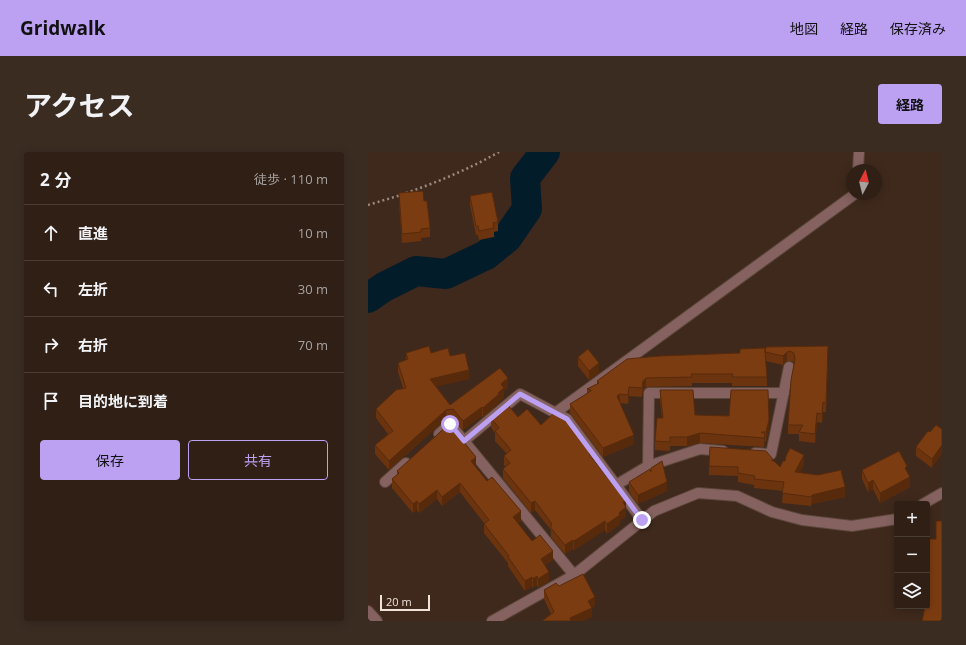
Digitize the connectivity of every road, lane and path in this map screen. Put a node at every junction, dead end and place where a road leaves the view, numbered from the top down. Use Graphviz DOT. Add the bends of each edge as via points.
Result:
graph roads {
  1 [pos="498,152"];
  2 [pos="859,152"];
  3 [pos="858,164"];
  4 [pos="847,200"];
  5 [pos="368,205"];
  6 [pos="789,367"];
  7 [pos="784,393"];
  8 [pos="555,413"];
  9 [pos="433,440"];
  10 [pos="464,441"];
  11 [pos="731,451"];
  12 [pos="747,452"];
  13 [pos="415,456"];
  14 [pos="648,466"];
  15 [pos="386,482"];
  16 [pos="616,485"];
  17 [pos="942,492"];
  18 [pos="928,501"];
  19 [pos="894,519"];
  20 [pos="642,520"];
  21 [pos="574,575"];
  22 [pos="368,611"];
  23 [pos="377,621"];
  24 [pos="492,621"];
  1 -- 5 [label="path" via="428,185"];
  2 -- 3 [label="street"];
  4 -- 8 [label="street"];
  6 -- 7 [label="street"];
  7 -- 12 [label="street" via="771,454"];
  7 -- 14 [label="street" via="648,393"];
  8 -- 10 [label="street" via="520,394"];
  8 -- 16 [label="street" via="567,419"];
  9 -- 10 [label="street" via="450,424"];
  10 -- 21 [label="street"];
  11 -- 14 [label="street" via="700,450"];
  13 -- 15 [label="street"];
  14 -- 16 [label="street"];
  16 -- 20 [label="street"];
  17 -- 18 [label="street"];
  19 -- 20 [label="street" via="852,526 802,520 772,512 737,496 698,493 654,511"];
  20 -- 21 [label="street"];
  21 -- 24 [label="street"];
  22 -- 23 [label="street"];
}
